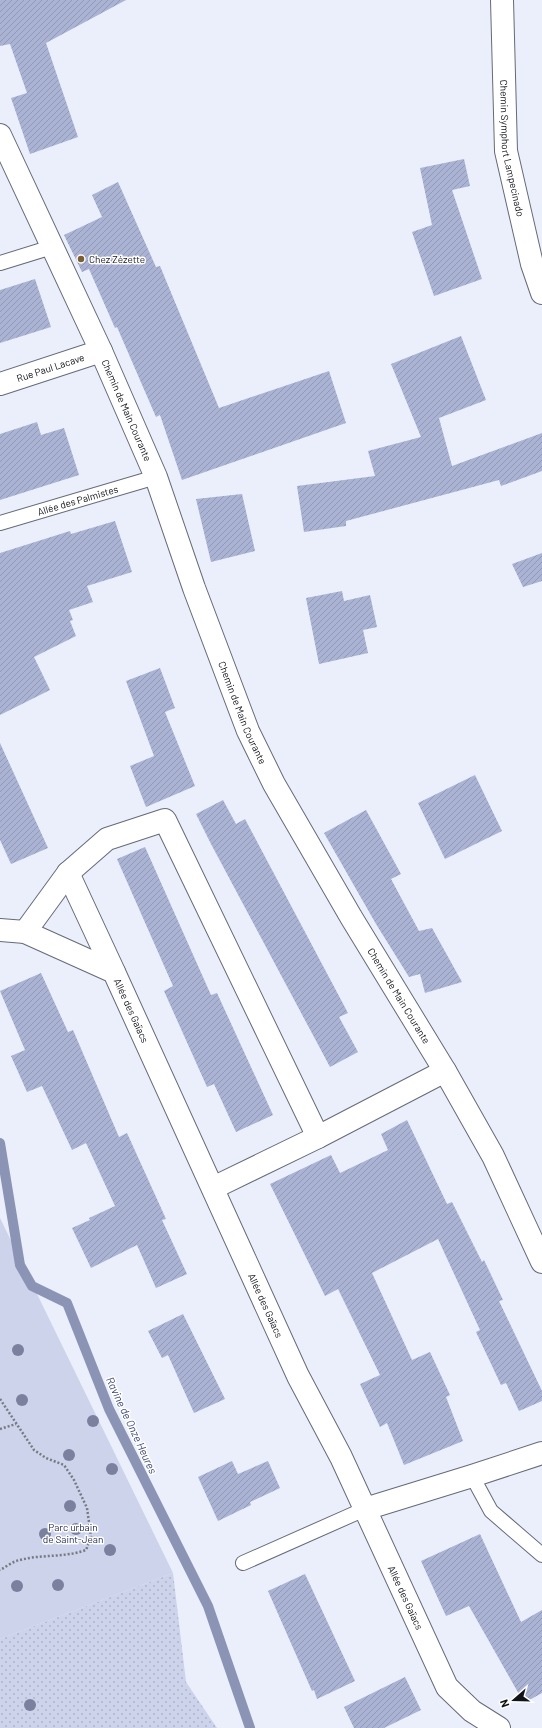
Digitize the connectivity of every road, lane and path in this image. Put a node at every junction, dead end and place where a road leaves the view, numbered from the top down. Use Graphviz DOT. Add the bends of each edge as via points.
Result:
graph roads {
  1 [pos="502,0"];
  2 [pos="0,135"];
  3 [pos="52,247"];
  4 [pos="0,263"];
  5 [pos="542,293"];
  6 [pos="102,351"];
  7 [pos="0,384"];
  8 [pos="156,477"];
  9 [pos="0,523"];
  10 [pos="68,872"];
  11 [pos="0,930"];
  12 [pos="24,932"];
  13 [pos="114,972"];
  14 [pos="446,1071"];
  15 [pos="318,1137"];
  16 [pos="213,1188"];
  17 [pos="542,1262"];
  18 [pos="0,1399"];
  19 [pos="16,1424"];
  20 [pos="0,1430"];
  21 [pos="542,1453"];
  22 [pos="472,1476"];
  23 [pos="365,1509"];
  24 [pos="542,1555"];
  25 [pos="243,1563"];
  26 [pos="0,1570"];
  27 [pos="499,1728"];
  1 -- 5 [label="street, Chemin Symphort Lampecinado" via="506,151 532,264"];
  2 -- 3 [label="street, Chemin de Main Courante"];
  3 -- 4 [label="lane"];
  3 -- 6 [label="street, Chemin de Main Courante"];
  6 -- 7 [label="street, Rue Paul Lacave"];
  6 -- 8 [label="street, Chemin de Main Courante"];
  8 -- 9 [label="lane, Allée des Palmistes"];
  8 -- 14 [label="street, Chemin de Main Courante" via="194,588 248,731 274,784 343,903"];
  10 -- 12 [label="street"];
  10 -- 13 [label="street"];
  10 -- 15 [label="street" via="107,839 165,820"];
  11 -- 12 [label="street, Allée des Gaïacs"];
  12 -- 13 [label="street, Allée des Gaïacs"];
  13 -- 16 [label="street, Allée des Gaïacs"];
  14 -- 15 [label="street"];
  14 -- 17 [label="street, Chemin de Main Courante" via="493,1156"];
  15 -- 16 [label="street"];
  16 -- 23 [label="street, Allée des Gaïacs" via="298,1376 342,1457"];
  18 -- 19 [label="path"];
  19 -- 20 [label="path"];
  19 -- 26 [label="path" via="34,1450 64,1465 74,1480 87,1508 91,1537 86,1550 81,1552 18,1560"];
  21 -- 22 [label="street"];
  22 -- 23 [label="street"];
  22 -- 24 [label="lane" via="491,1511"];
  23 -- 25 [label="lane"];
  23 -- 27 [label="street, Allée des Gaïacs" via="447,1687 472,1711"];
}
